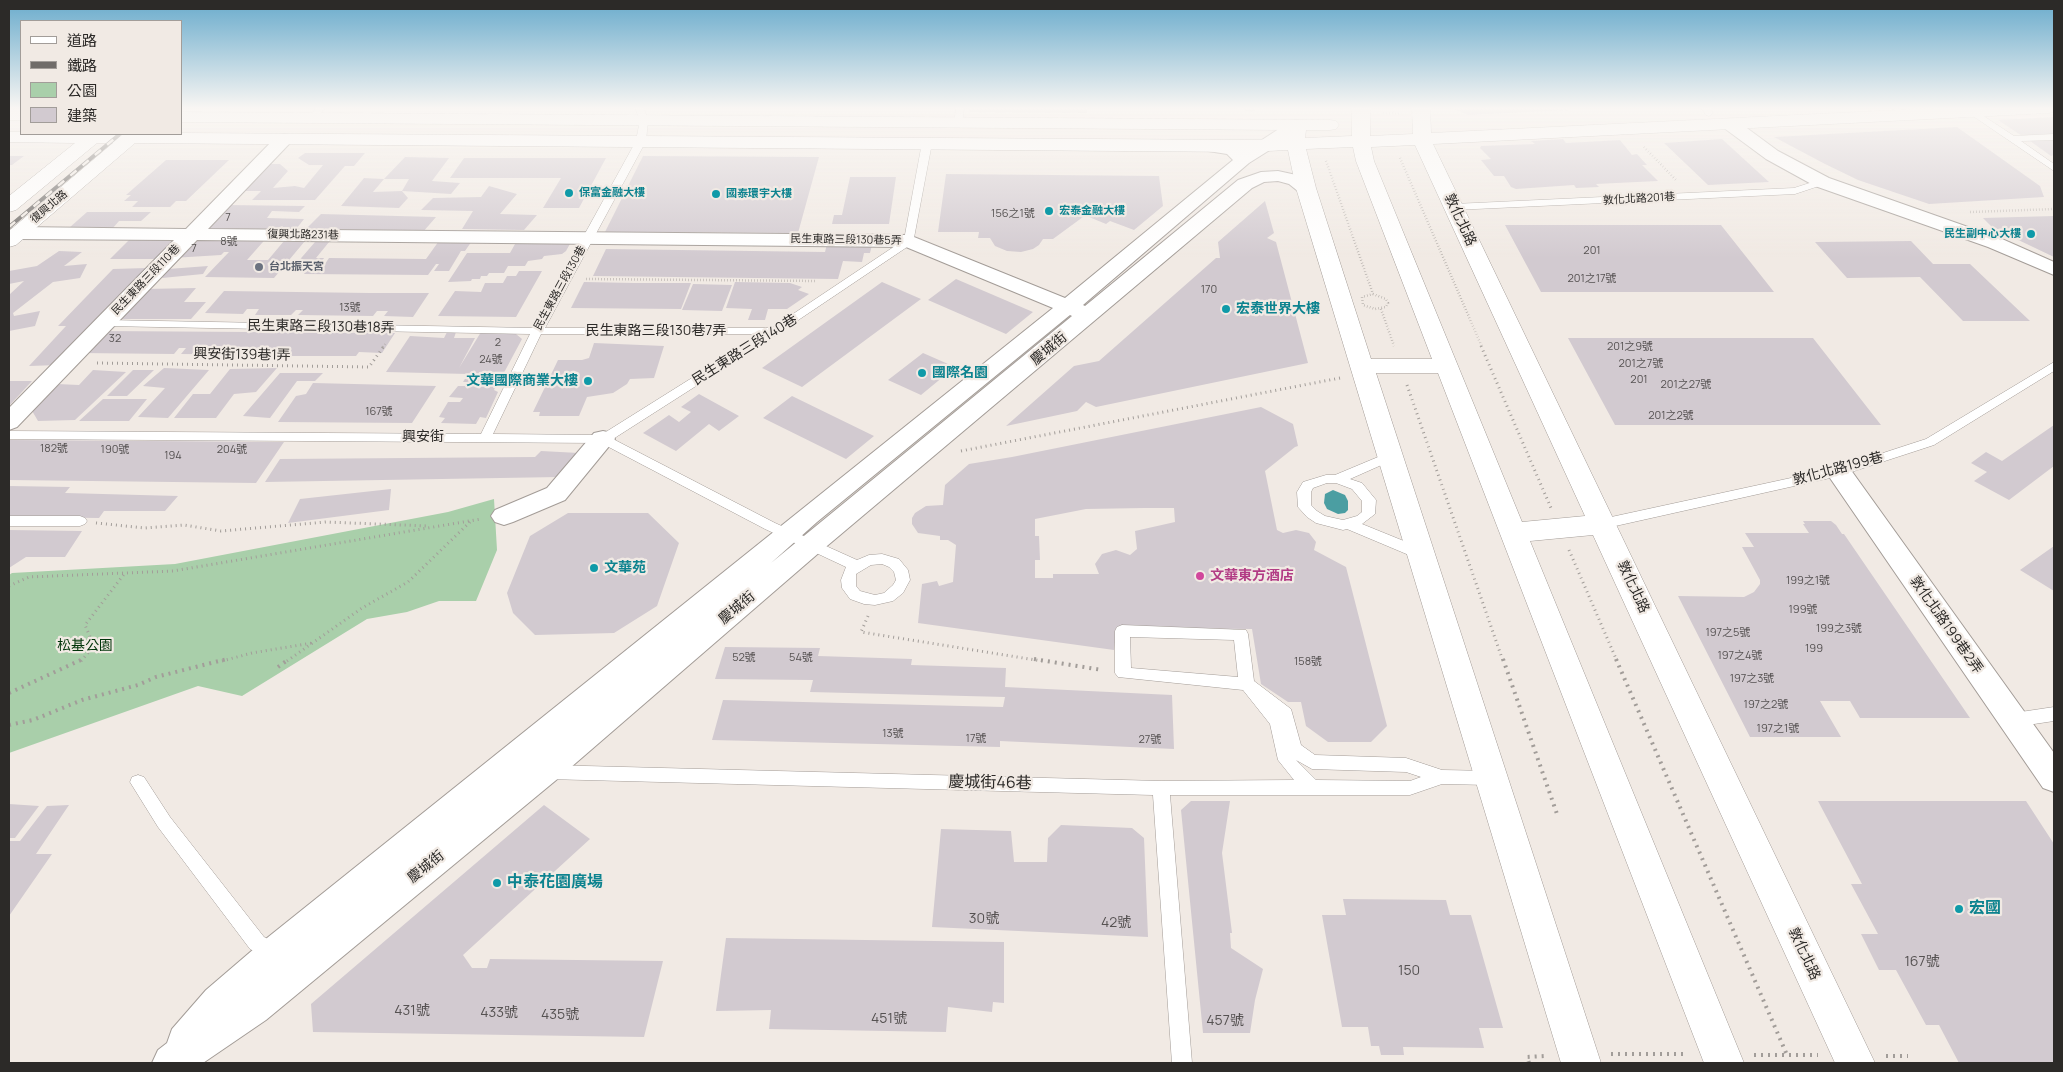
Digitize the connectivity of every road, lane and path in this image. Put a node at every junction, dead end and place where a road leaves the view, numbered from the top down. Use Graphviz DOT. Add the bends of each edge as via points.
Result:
graph roads {
  1 [pos="68,158"];
  2 [pos="107,158"];
  3 [pos="265,158"];
  4 [pos="632,158"];
  5 [pos="924,158"];
  6 [pos="1241,158"];
  7 [pos="1246,158"];
  8 [pos="1299,158"];
  9 [pos="1365,158"];
  10 [pos="1424,158"];
  11 [pos="1429,158"];
  12 [pos="1655,158"];
  13 [pos="1778,158"];
  14 [pos="2040,158"];
  15 [pos="1242,161"];
  16 [pos="1326,161"];
  17 [pos="2054,168"];
  18 [pos="1822,182"];
  19 [pos="1679,183"];
  20 [pos="1306,188"];
  21 [pos="9,206"];
  22 [pos="1454,207"];
  23 [pos="2054,209"];
  24 [pos="1968,212"];
  25 [pos="190,234"];
  26 [pos="14,237"];
  27 [pos="588,238"];
  28 [pos="909,241"];
  29 [pos="2054,269"];
  30 [pos="565,279"];
  31 [pos="849,281"];
  32 [pos="1373,294"];
  33 [pos="1381,309"];
  34 [pos="1078,311"];
  35 [pos="105,323"];
  36 [pos="397,329"];
  37 [pos="537,331"];
  38 [pos="775,332"];
  39 [pos="1397,354"];
  40 [pos="66,363"];
  41 [pos="1447,366"];
  42 [pos="2054,366"];
  43 [pos="1351,372"];
  44 [pos="1406,378"];
  45 [pos="9,422"];
  46 [pos="9,435"];
  47 [pos="485,438"];
  48 [pos="603,439"];
  49 [pos="953,453"];
  50 [pos="1390,456"];
  51 [pos="1838,472"];
  52 [pos="1337,479"];
  53 [pos="504,516"];
  54 [pos="9,521"];
  55 [pos="80,521"];
  56 [pos="471,521"];
  57 [pos="1348,524"];
  58 [pos="1602,524"];
  59 [pos="436,527"];
  60 [pos="1559,528"];
  61 [pos="1513,534"];
  62 [pos="800,539"];
  63 [pos="1421,554"];
  64 [pos="857,566"];
  65 [pos="126,573"];
  66 [pos="9,586"];
  67 [pos="875,600"];
  68 [pos="312,643"];
  69 [pos="278,667"];
  70 [pos="1123,673"];
  71 [pos="1247,684"];
  72 [pos="9,693"];
  73 [pos="2054,714"];
  74 [pos="2014,720"];
  75 [pos="9,725"];
  76 [pos="544,772"];
  77 [pos="1442,777"];
  78 [pos="1491,778"];
  79 [pos="2054,778"];
  80 [pos="138,782"];
  81 [pos="1312,787"];
  82 [pos="1161,788"];
  83 [pos="1557,814"];
  84 [pos="275,954"];
  85 [pos="1608,1054"];
  86 [pos="1678,1055"];
  87 [pos="1757,1055"];
  88 [pos="1787,1055"];
  89 [pos="1821,1055"];
  90 [pos="1527,1057"];
  91 [pos="167,1063"];
  92 [pos="171,1063"];
  93 [pos="1182,1063"];
  94 [pos="1529,1063"];
  95 [pos="1581,1063"];
  96 [pos="1724,1063"];
  97 [pos="1855,1063"];
  1 -- 21 [label="street, 復興北路"];
  2 -- 26 [label="street, 復興北路"];
  3 -- 25 [label="street, 民生東路三段110巷"];
  4 -- 27 [label="lane, 民生東路三段130巷"];
  5 -- 28 [label="lane"];
  6 -- 15 [label="street"];
  7 -- 15 [label="street, 慶城街"];
  8 -- 20 [label="street"];
  9 -- 41 [label="street"];
  10 -- 60 [label="path"];
  11 -- 22 [label="street, 敦化北路"];
  12 -- 19 [label="path"];
  13 -- 18 [label="street"];
  14 -- 17 [label="lane"];
  15 -- 34 [label="street, 慶城街" via="1129,257"];
  16 -- 32 [label="path"];
  18 -- 22 [label="lane, 敦化北路201巷" via="1795,191"];
  18 -- 29 [label="street" via="1995,242"];
  20 -- 34 [label="street, 慶城街" via="1295,180 1278,176 1252,180"];
  20 -- 43 [label="street"];
  22 -- 58 [label="street, 敦化北路"];
  23 -- 24 [label="path"];
  25 -- 26 [label="street, 復興北路231巷"];
  25 -- 27 [label="street, 復興北路231巷"];
  25 -- 35 [label="street, 民生東路三段110巷"];
  27 -- 28 [label="street, 民生東路三段130巷5弄"];
  27 -- 30 [label="lane, 民生東路三段130巷"];
  28 -- 31 [label="lane, 民生東路三段140巷"];
  28 -- 34 [label="street, 民生東路三段130巷5弄"];
  30 -- 31 [label="path"];
  30 -- 37 [label="lane, 民生東路三段130巷"];
  31 -- 38 [label="lane, 民生東路三段140巷"];
  32 -- 33 [label="path" via="1388,303"];
  32 -- 33 [label="path" via="1362,297 1360,301 1368,308"];
  33 -- 39 [label="path"];
  34 -- 62 [label="street, 慶城街"];
  35 -- 36 [label="lane, 民生東路三段130巷18弄"];
  35 -- 40 [label="street, 民生東路三段110巷"];
  36 -- 37 [label="lane, 民生東路三段130巷18弄"];
  36 -- 40 [label="path, 興安街139巷1弄" via="369,367"];
  37 -- 38 [label="lane, 民生東路三段130巷7弄"];
  37 -- 47 [label="lane, 民生東路三段130巷"];
  38 -- 48 [label="lane, 民生東路三段140巷"];
  40 -- 45 [label="street, 民生東路三段110巷"];
  41 -- 43 [label="street"];
  41 -- 61 [label="street"];
  42 -- 51 [label="lane, 敦化北路199巷" via="1930,442"];
  43 -- 49 [label="path"];
  43 -- 50 [label="street"];
  44 -- 83 [label="path" via="1412,403"];
  46 -- 47 [label="lane, 興安街"];
  47 -- 48 [label="lane, 興安街"];
  48 -- 53 [label="street, 民生東路三段140巷" via="556,494"];
  48 -- 62 [label="lane, 興安街"];
  50 -- 52 [label="lane"];
  50 -- 63 [label="street"];
  51 -- 58 [label="lane, 敦化北路199巷"];
  51 -- 74 [label="street, 敦化北路199巷2弄"];
  52 -- 57 [label="lane" via="1357,486 1369,500 1368,514"];
  52 -- 57 [label="lane" via="1308,485 1303,499 1305,507 1321,520"];
  53 -- 56 [label="path"];
  54 -- 55 [label="lane"];
  55 -- 59 [label="path" via="145,528 184,525 222,531 326,522"];
  56 -- 59 [label="path"];
  56 -- 68 [label="path" via="408,582 362,608"];
  57 -- 63 [label="lane"];
  58 -- 60 [label="street"];
  58 -- 97 [label="street, 敦化北路"];
  59 -- 65 [label="path" via="173,571"];
  60 -- 61 [label="street"];
  60 -- 88 [label="path"];
  61 -- 96 [label="street"];
  62 -- 64 [label="lane, 興安街"];
  62 -- 76 [label="street, 慶城街"];
  62 -- 84 [label="street, 慶城街" via="760,558"];
  63 -- 78 [label="street"];
  64 -- 67 [label="lane" via="850,572 849,588 855,595"];
  64 -- 67 [label="lane" via="869,560 882,559 902,570 903,580 898,589 888,597"];
  65 -- 66 [label="path" via="29,577"];
  65 -- 72 [label="path" via="85,625 94,646 84,659"];
  67 -- 70 [label="path" via="861,632"];
  68 -- 69 [label="path"];
  68 -- 75 [label="path" via="252,653 156,677 82,700 33,720"];
  70 -- 71 [label="lane"];
  70 -- 71 [label="lane" via="1122,631 1241,634"];
  71 -- 77 [label="lane" via="1285,714 1294,749 1312,762 1406,765"];
  71 -- 81 [label="lane" via="1277,722 1286,760"];
  73 -- 74 [label="lane"];
  74 -- 79 [label="street, 敦化北路199巷2弄"];
  76 -- 82 [label="lane, 慶城街46巷"];
  76 -- 92 [label="street, 慶城街" via="253,1007"];
  77 -- 78 [label="lane"];
  77 -- 81 [label="lane, 慶城街46巷" via="1410,788"];
  78 -- 95 [label="street"];
  80 -- 84 [label="lane" via="164,822 257,943"];
  81 -- 82 [label="lane, 慶城街46巷"];
  82 -- 93 [label="lane"];
  84 -- 91 [label="street, 慶城街" via="219,1003"];
  85 -- 86 [label="path"];
  87 -- 88 [label="path"];
  88 -- 89 [label="path"];
  90 -- 94 [label="path"];
}
